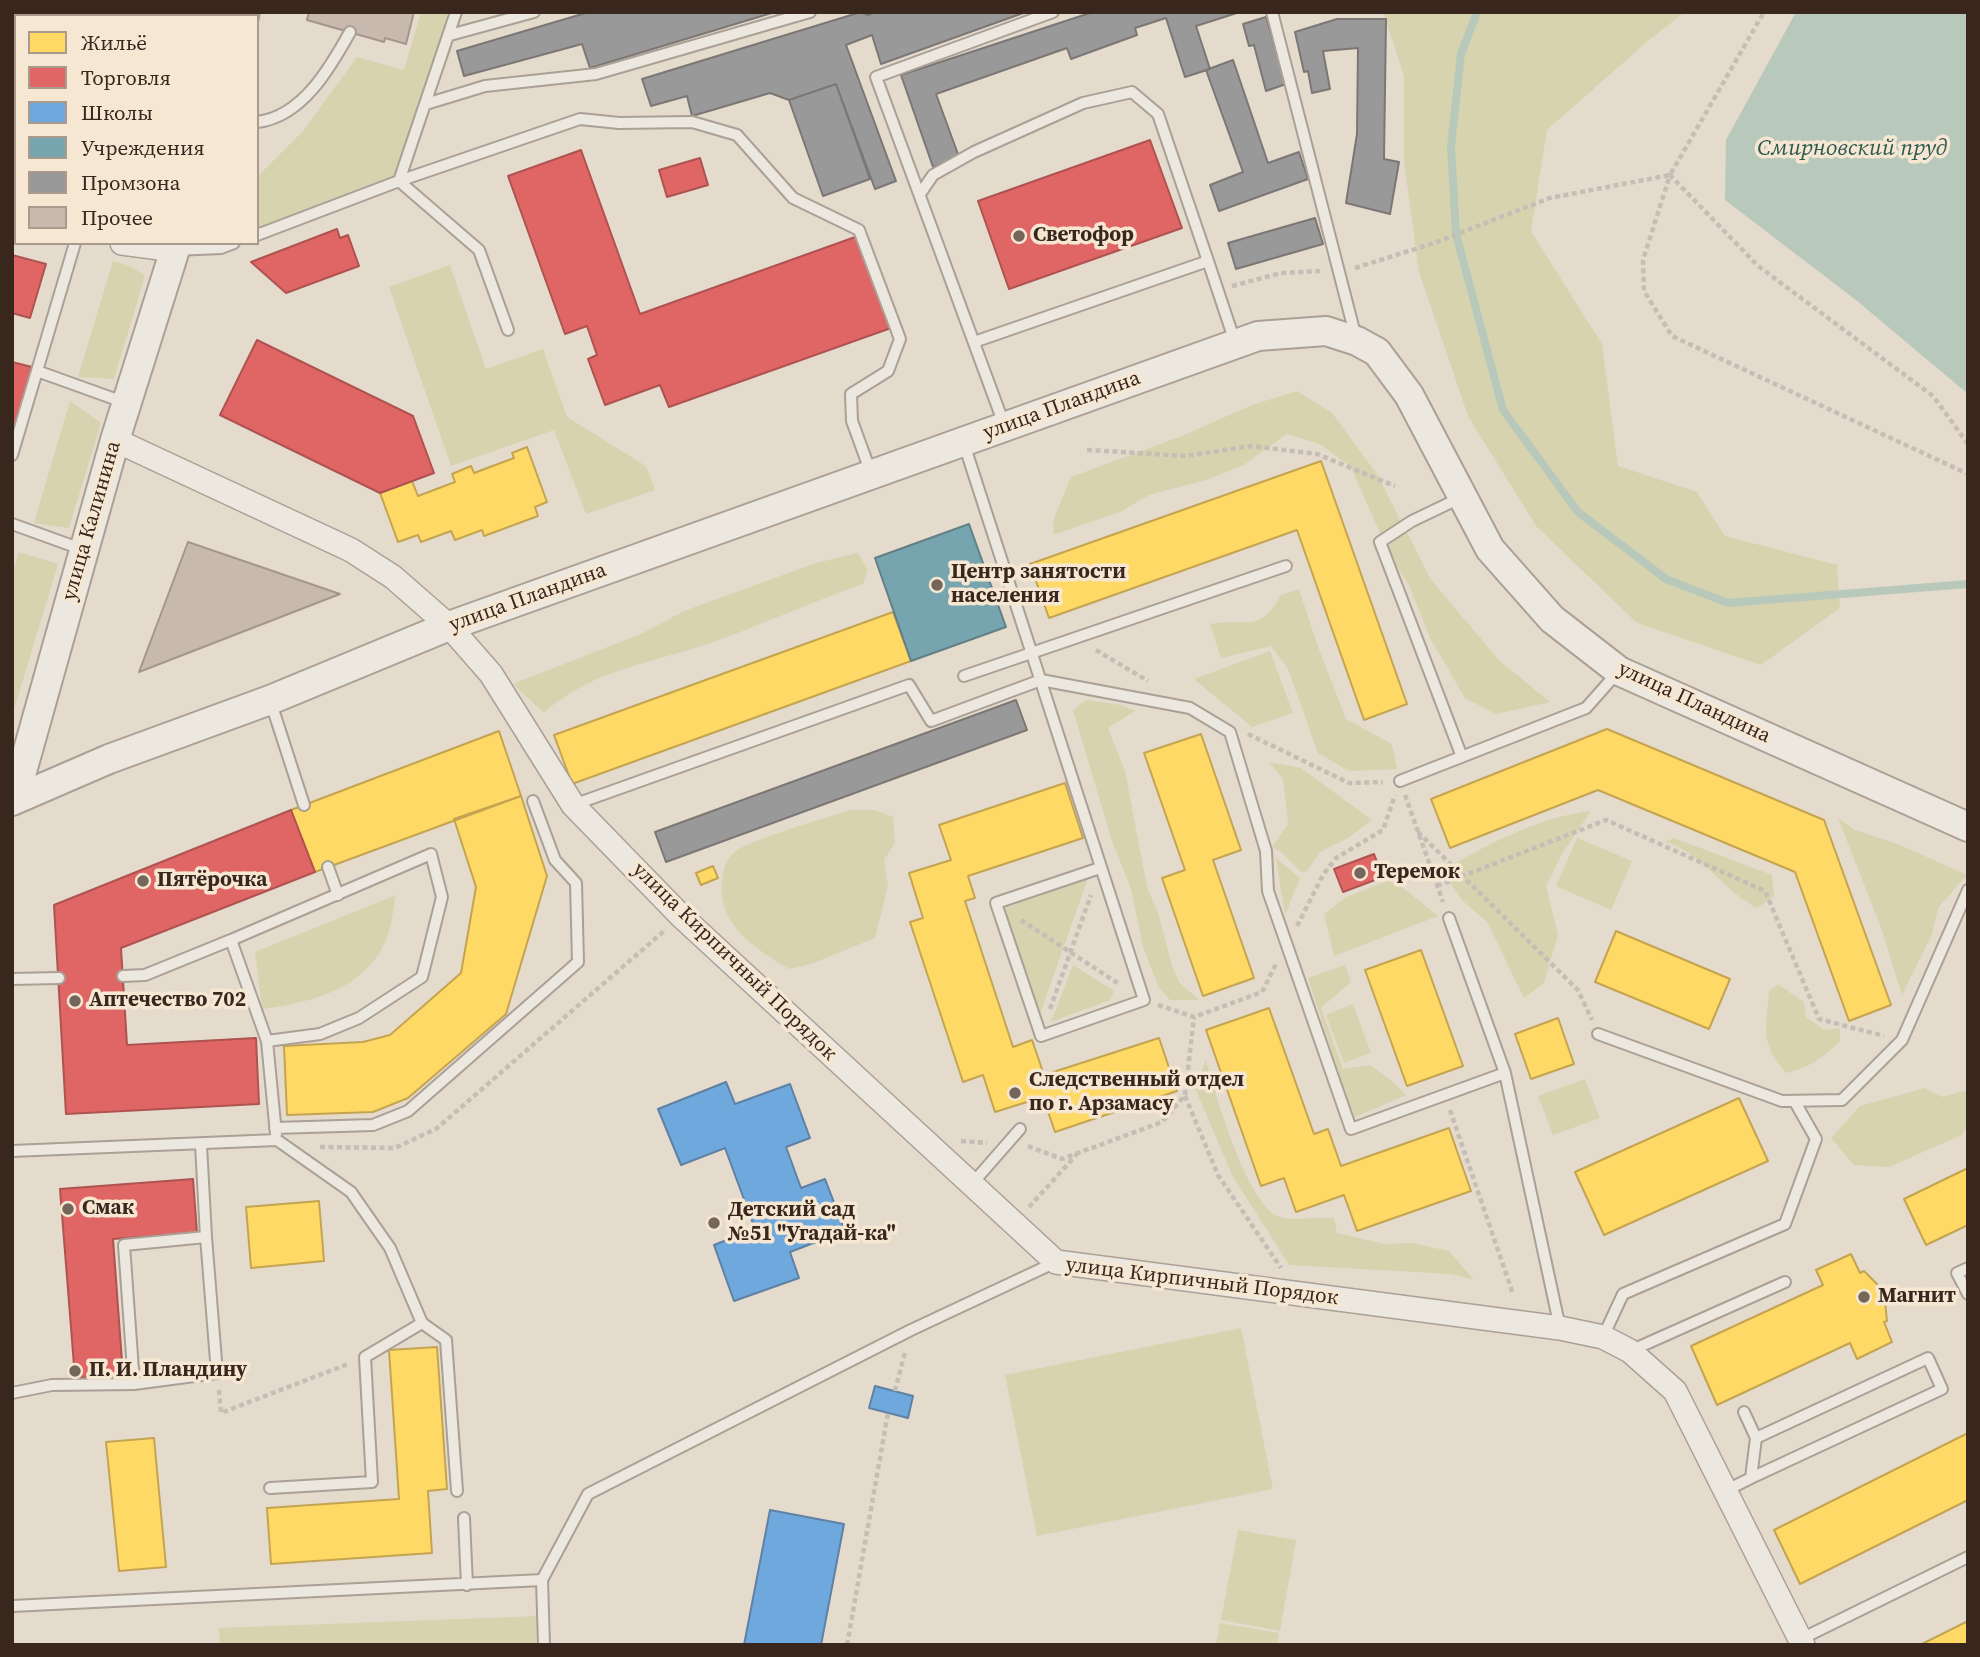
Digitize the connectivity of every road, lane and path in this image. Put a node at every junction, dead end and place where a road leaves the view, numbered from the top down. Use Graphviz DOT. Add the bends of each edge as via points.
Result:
graph roads {
  1 [pos="456,12"];
  2 [pos="534,12"];
  3 [pos="810,12"];
  4 [pos="1053,12"];
  5 [pos="1272,12"];
  6 [pos="1764,12"];
  7 [pos="350,32"];
  8 [pos="450,35"];
  9 [pos="426,104"];
  10 [pos="259,122"];
  11 [pos="1670,174"];
  12 [pos="399,181"];
  13 [pos="920,194"];
  14 [pos="259,234"];
  15 [pos="74,245"];
  16 [pos="149,245"];
  17 [pos="229,245"];
  18 [pos="176,247"];
  19 [pos="1208,261"];
  20 [pos="1339,274"];
  21 [pos="1219,290"];
  22 [pos="508,330"];
  23 [pos="1357,341"];
  24 [pos="974,342"];
  25 [pos="1236,344"];
  26 [pos="37,371"];
  27 [pos="126,403"];
  28 [pos="1004,427"];
  29 [pos="115,440"];
  30 [pos="963,442"];
  31 [pos="1968,444"];
  32 [pos="1087,450"];
  33 [pos="12,455"];
  34 [pos="1968,474"];
  35 [pos="871,475"];
  36 [pos="1395,486"];
  37 [pos="1463,496"];
  38 [pos="12,524"];
  39 [pos="84,550"];
  40 [pos="1286,566"];
  41 [pos="449,626"];
  42 [pos="1032,652"];
  43 [pos="1619,671"];
  44 [pos="964,676"];
  45 [pos="1041,680"];
  46 [pos="270,700"];
  47 [pos="1462,757"];
  48 [pos="1400,781"];
  49 [pos="13,800"];
  50 [pos="533,801"];
  51 [pos="304,805"];
  52 [pos="573,805"];
  53 [pos="1968,827"];
  54 [pos="1418,832"];
  55 [pos="328,867"];
  56 [pos="1100,868"];
  57 [pos="1462,876"];
  58 [pos="1437,886"];
  59 [pos="1968,890"];
  60 [pos="338,895"];
  61 [pos="996,904"];
  62 [pos="681,916"];
  63 [pos="1449,918"];
  64 [pos="231,940"];
  65 [pos="1285,946"];
  66 [pos="1070,952"];
  67 [pos="123,976"];
  68 [pos="59,978"];
  69 [pos="12,979"];
  70 [pos="1144,1000"];
  71 [pos="1194,1017"];
  72 [pos="1598,1034"];
  73 [pos="1041,1036"];
  74 [pos="1902,1040"];
  75 [pos="267,1041"];
  76 [pos="1505,1073"];
  77 [pos="1185,1095"];
  78 [pos="1445,1095"];
  79 [pos="1795,1102"];
  80 [pos="1020,1129"];
  81 [pos="276,1134"];
  82 [pos="956,1141"];
  83 [pos="1007,1144"];
  84 [pos="201,1145"];
  85 [pos="288,1147"];
  86 [pos="12,1151"];
  87 [pos="1078,1153"];
  88 [pos="971,1185"];
  89 [pos="1013,1224"];
  90 [pos="206,1237"];
  91 [pos="1056,1262"];
  92 [pos="1968,1268"];
  93 [pos="1284,1271"];
  94 [pos="1785,1282"];
  95 [pos="1513,1294"];
  96 [pos="1968,1294"];
  97 [pos="422,1324"];
  98 [pos="1560,1328"];
  99 [pos="911,1330"];
  100 [pos="1603,1337"];
  101 [pos="1630,1351"];
  102 [pos="365,1357"];
  103 [pos="217,1373"];
  104 [pos="134,1384"];
  105 [pos="895,1391"];
  106 [pos="12,1393"];
  107 [pos="1744,1412"];
  108 [pos="888,1413"];
  109 [pos="1756,1438"];
  110 [pos="1752,1478"];
  111 [pos="271,1488"];
  112 [pos="457,1491"];
  113 [pos="1726,1491"];
  114 [pos="464,1518"];
  115 [pos="1968,1557"];
  116 [pos="542,1580"];
  117 [pos="467,1584"];
  118 [pos="12,1606"];
  119 [pos="1802,1642"];
  120 [pos="544,1645"];
  121 [pos="847,1645"];
  1 -- 8 [label="lane"];
  2 -- 8 [label="lane"];
  3 -- 9 [label="lane" via="596,74 485,86"];
  4 -- 13 [label="lane" via="876,76"];
  5 -- 20 [label="lane"];
  6 -- 11 [label="path"];
  7 -- 10 [label="lane" via="325,77 275,120"];
  8 -- 9 [label="lane"];
  9 -- 12 [label="lane"];
  11 -- 20 [label="path" via="1550,198"];
  11 -- 31 [label="path" via="1758,266 1933,396"];
  11 -- 34 [label="path" via="1643,260 1644,291 1672,336"];
  12 -- 14 [label="lane"];
  12 -- 22 [label="lane" via="480,250"];
  12 -- 35 [label="lane" via="580,119 619,124 692,122 737,135 793,198 859,230 900,339 888,371 851,394 852,421"];
  13 -- 19 [label="lane" via="933,175 974,152 1083,103 1132,92 1158,114"];
  13 -- 24 [label="lane"];
  15 -- 26 [label="lane"];
  16 -- 18 [label="street"];
  17 -- 18 [label="lane"];
  18 -- 27 [label="street, улица Калинина"];
  19 -- 21 [label="lane"];
  19 -- 24 [label="lane"];
  20 -- 21 [label="path" via="1314,269 1281,273"];
  20 -- 23 [label="lane"];
  21 -- 25 [label="lane"];
  23 -- 25 [label="street, улица Пландина" via="1326,331 1258,336"];
  23 -- 37 [label="street, улица Пландина" via="1377,352 1409,395"];
  24 -- 28 [label="lane"];
  25 -- 28 [label="street, улица Пландина"];
  26 -- 27 [label="lane"];
  26 -- 33 [label="lane"];
  27 -- 29 [label="street, улица Калинина"];
  28 -- 30 [label="street, улица Пландина"];
  29 -- 39 [label="street, улица Калинина"];
  29 -- 41 [label="street, улица Кирпичный Порядок" via="351,550 393,577"];
  30 -- 35 [label="street, улица Пландина"];
  30 -- 42 [label="lane"];
  32 -- 36 [label="path" via="1186,456 1251,446 1317,454"];
  35 -- 41 [label="street, улица Пландина"];
  37 -- 43 [label="street, улица Пландина" via="1490,549 1552,619"];
  37 -- 47 [label="lane" via="1380,542"];
  38 -- 39 [label="lane"];
  39 -- 49 [label="street, улица Калинина"];
  40 -- 42 [label="lane"];
  41 -- 46 [label="street, улица Пландина"];
  41 -- 52 [label="street, улица Кирпичный Порядок" via="491,674"];
  42 -- 44 [label="lane"];
  42 -- 45 [label="lane"];
  43 -- 47 [label="lane" via="1586,708"];
  43 -- 53 [label="street, улица Пландина"];
  45 -- 52 [label="lane" via="931,721 909,685"];
  45 -- 56 [label="lane"];
  45 -- 65 [label="lane" via="1190,708 1230,732 1266,851 1268,891"];
  46 -- 49 [label="street, улица Пландина"];
  46 -- 51 [label="lane"];
  47 -- 48 [label="lane"];
  48 -- 54 [label="path"];
  48 -- 65 [label="path" via="1383,830 1336,858"];
  50 -- 81 [label="lane" via="555,860 576,883 578,962 408,1111 373,1125"];
  52 -- 62 [label="street, улица Кирпичный Порядок"];
  54 -- 57 [label="path"];
  54 -- 58 [label="path"];
  55 -- 60 [label="lane"];
  56 -- 61 [label="lane"];
  56 -- 66 [label="path"];
  56 -- 70 [label="lane"];
  57 -- 58 [label="path"];
  57 -- 72 [label="path" via="1578,990"];
  57 -- 74 [label="path" via="1606,820 1765,891 1818,1019"];
  58 -- 63 [label="path"];
  59 -- 74 [label="lane"];
  60 -- 64 [label="lane"];
  60 -- 75 [label="lane" via="431,855 442,897 422,977 359,1018 320,1034"];
  61 -- 66 [label="path"];
  61 -- 73 [label="lane"];
  62 -- 85 [label="path" via="436,1129 396,1148"];
  62 -- 88 [label="street, улица Кирпичный Порядок"];
  63 -- 76 [label="lane"];
  64 -- 67 [label="lane" via="145,975"];
  64 -- 75 [label="lane"];
  65 -- 71 [label="path" via="1262,992"];
  65 -- 78 [label="lane" via="1351,1129"];
  66 -- 70 [label="path"];
  66 -- 73 [label="path"];
  68 -- 69 [label="lane"];
  70 -- 71 [label="path"];
  70 -- 73 [label="lane"];
  71 -- 77 [label="path"];
  72 -- 79 [label="lane"];
  74 -- 79 [label="lane" via="1842,1100"];
  75 -- 81 [label="lane"];
  76 -- 78 [label="lane"];
  76 -- 98 [label="lane"];
  77 -- 87 [label="path" via="1162,1122"];
  77 -- 93 [label="path" via="1218,1175"];
  78 -- 95 [label="path"];
  79 -- 100 [label="lane" via="1816,1139 1785,1224 1623,1294"];
  80 -- 83 [label="lane"];
  81 -- 84 [label="lane"];
  81 -- 85 [label="lane"];
  82 -- 83 [label="path"];
  83 -- 87 [label="path" via="1062,1159"];
  83 -- 88 [label="lane"];
  84 -- 86 [label="lane"];
  84 -- 90 [label="lane"];
  85 -- 97 [label="lane" via="351,1192 390,1248"];
  87 -- 89 [label="path"];
  88 -- 89 [label="street, улица Кирпичный Порядок"];
  89 -- 91 [label="street, улица Кирпичный Порядок"];
  90 -- 103 [label="lane"];
  90 -- 104 [label="lane" via="124,1245"];
  91 -- 98 [label="street, улица Кирпичный Порядок"];
  91 -- 99 [label="lane"];
  92 -- 96 [label="lane" via="1958,1273"];
  94 -- 101 [label="lane"];
  97 -- 102 [label="lane"];
  97 -- 112 [label="lane" via="446,1340"];
  98 -- 100 [label="street, улица Кирпичный Порядок"];
  99 -- 105 [label="path"];
  99 -- 116 [label="lane" via="588,1494"];
  100 -- 101 [label="street, улица Кирпичный Порядок"];
  101 -- 113 [label="street, улица Кирпичный Порядок" via="1675,1391"];
  102 -- 103 [label="path" via="221,1413"];
  102 -- 111 [label="lane" via="372,1482"];
  103 -- 104 [label="lane"];
  104 -- 106 [label="lane" via="52,1385"];
  107 -- 109 [label="lane"];
  108 -- 121 [label="path"];
  109 -- 110 [label="lane"];
  109 -- 110 [label="lane" via="1928,1358 1942,1389"];
  110 -- 113 [label="lane"];
  113 -- 119 [label="street, улица Кирпичный Порядок"];
  114 -- 117 [label="lane"];
  115 -- 119 [label="lane"];
  116 -- 117 [label="lane"];
  116 -- 120 [label="lane"];
  117 -- 118 [label="lane"];
}
